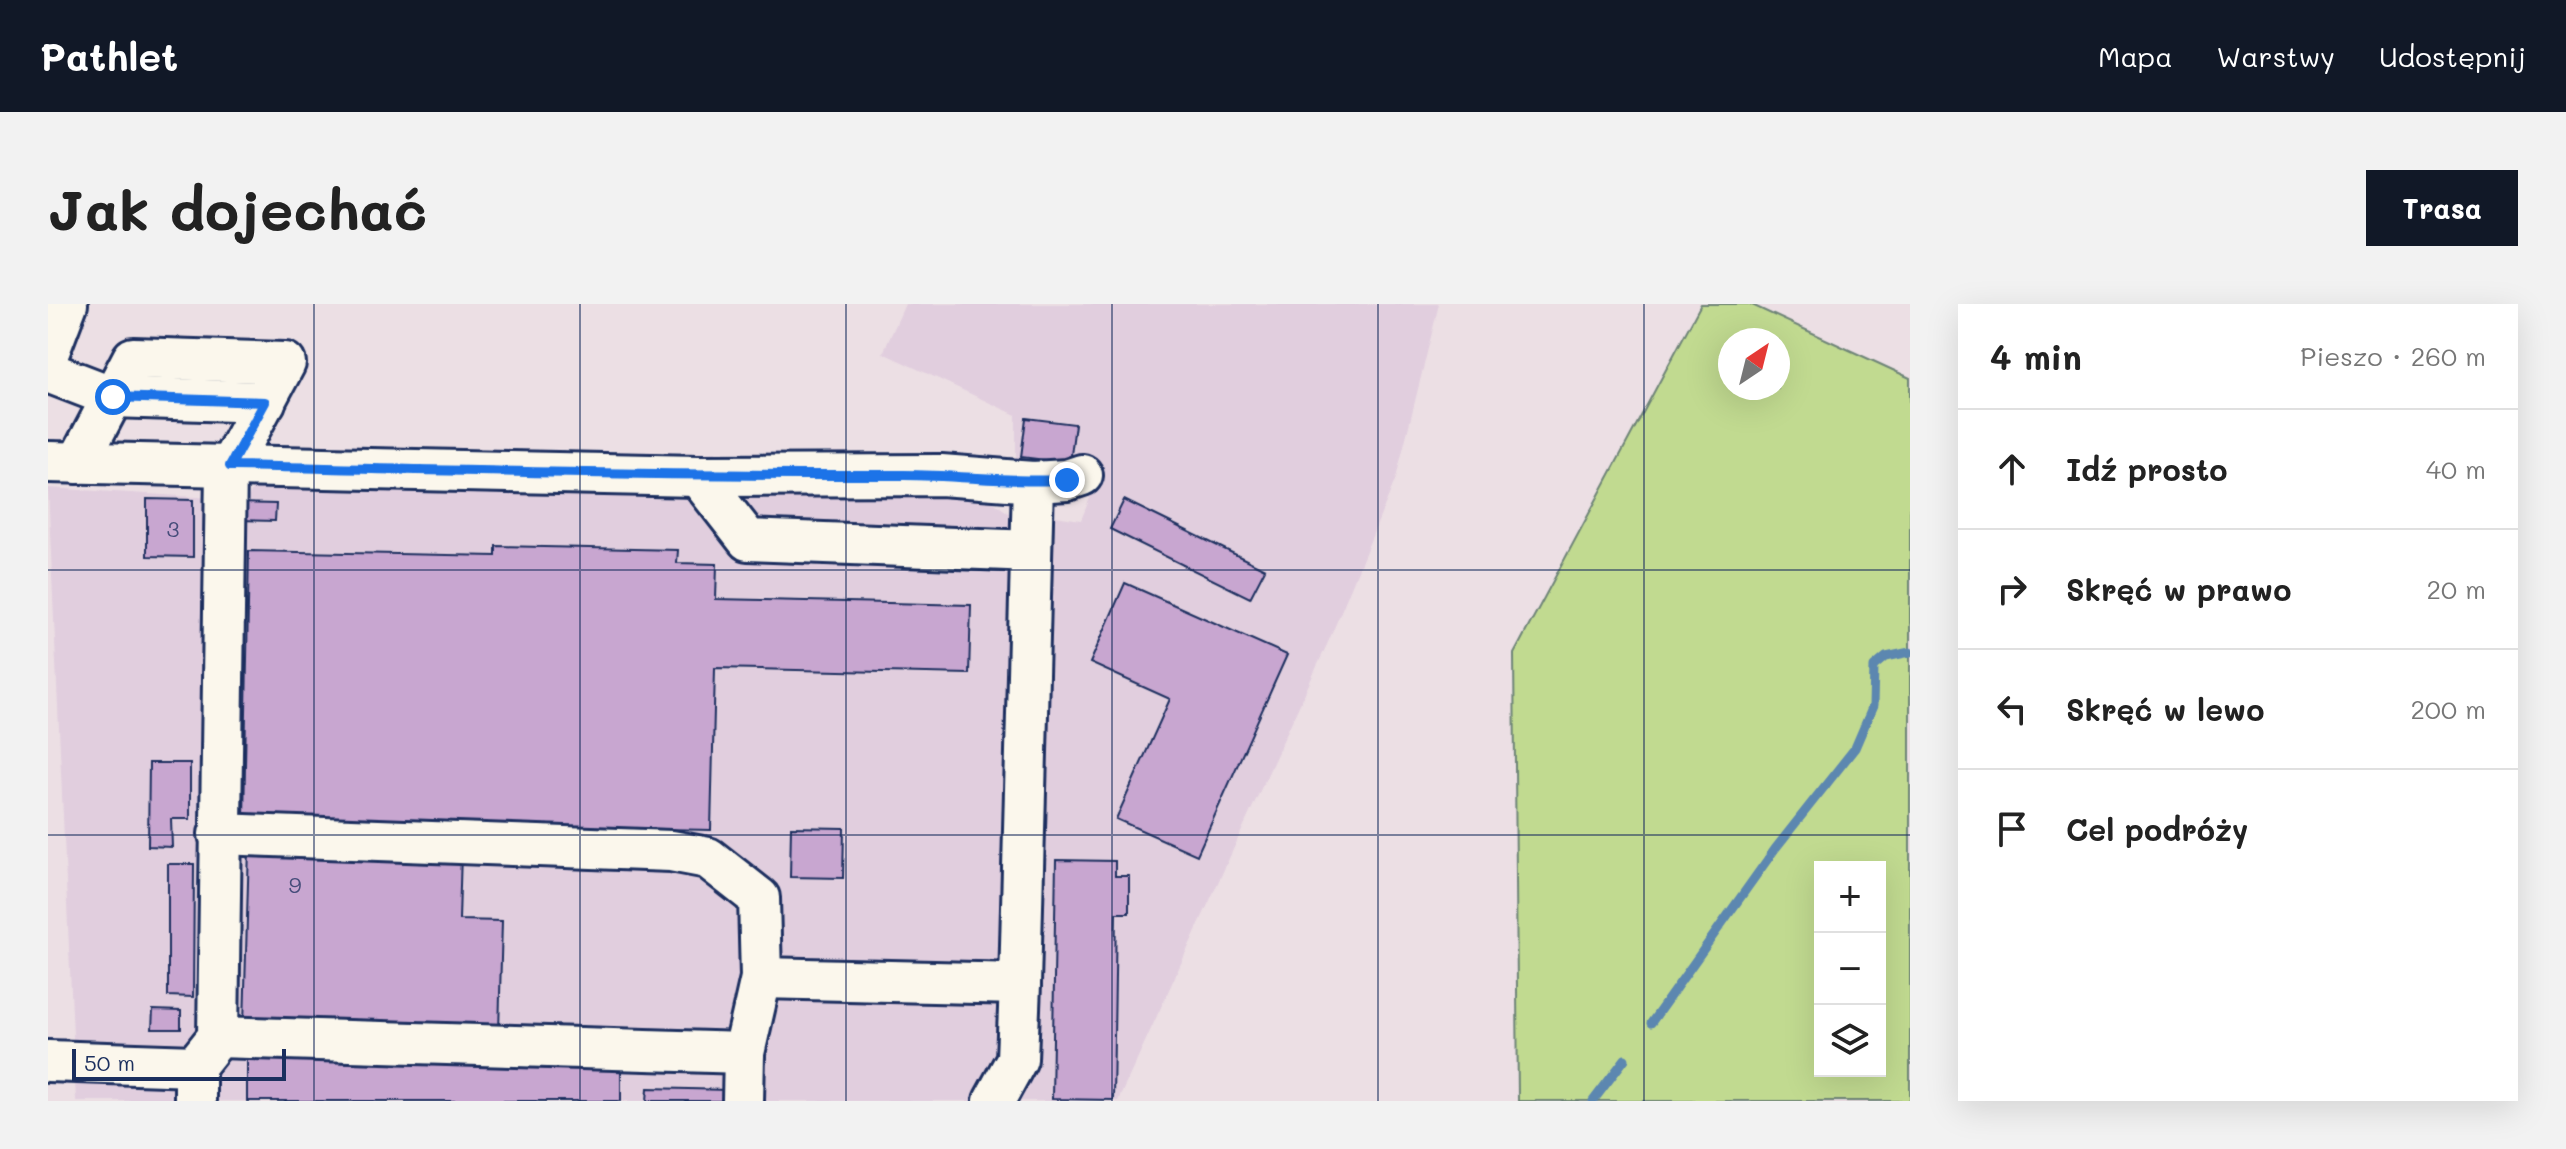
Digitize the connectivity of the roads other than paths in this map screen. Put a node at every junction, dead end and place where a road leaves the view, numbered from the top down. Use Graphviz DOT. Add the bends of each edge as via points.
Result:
graph roads {
  1 [pos="67,304"];
  2 [pos="48,354"];
  3 [pos="48,372"];
  4 [pos="113,397"];
  5 [pos="63,463"];
  6 [pos="228,467"];
  7 [pos="1082,475"];
  8 [pos="698,476"];
  9 [pos="1033,482"];
  10 [pos="1031,551"];
  11 [pos="219,834"];
  12 [pos="761,978"];
  13 [pos="1020,984"];
  14 [pos="744,1053"];
  15 [pos="48,1061"];
  16 [pos="203,1068"];
  17 [pos="743,1101"];
  18 [pos="994,1101"];
  1 -- 2 [label="street"];
  3 -- 4 [label="street"];
  4 -- 5 [label="street"];
  4 -- 6 [label="street" via="133,358 285,363"];
  5 -- 6 [label="street"];
  6 -- 8 [label="street"];
  6 -- 11 [label="street"];
  7 -- 9 [label="street"];
  8 -- 9 [label="street" via="941,475"];
  8 -- 10 [label="street" via="748,540"];
  9 -- 10 [label="street"];
  10 -- 13 [label="street"];
  11 -- 12 [label="street" via="671,851 708,858 759,898"];
  11 -- 16 [label="street"];
  12 -- 13 [label="street"];
  12 -- 14 [label="street"];
  13 -- 18 [label="street" via="1017,1059"];
  14 -- 16 [label="street"];
  14 -- 17 [label="street"];
  15 -- 16 [label="street"];
}
